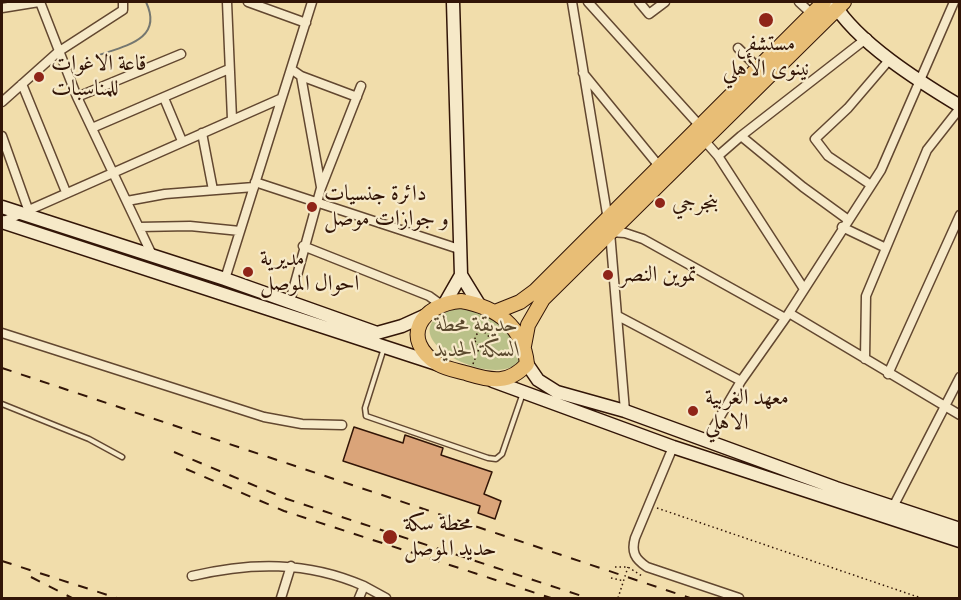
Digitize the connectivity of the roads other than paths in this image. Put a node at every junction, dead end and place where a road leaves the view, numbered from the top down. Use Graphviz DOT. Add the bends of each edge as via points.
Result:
graph roads {
  1 [pos="39,2"];
  2 [pos="123,2"];
  3 [pos="227,2"];
  4 [pos="248,2"];
  5 [pos="312,2"];
  6 [pos="453,2"];
  7 [pos="572,2"];
  8 [pos="588,2"];
  9 [pos="639,2"];
  10 [pos="665,2"];
  11 [pos="799,2"];
  12 [pos="824,2"];
  13 [pos="954,2"];
  14 [pos="838,4"];
  15 [pos="2,8"];
  16 [pos="812,14"];
  17 [pos="306,23"];
  18 [pos="867,38"];
  19 [pos="738,48"];
  20 [pos="58,52"];
  21 [pos="182,54"];
  22 [pos="890,59"];
  23 [pos="758,68"];
  24 [pos="229,69"];
  25 [pos="291,69"];
  26 [pos="583,72"];
  27 [pos="301,76"];
  28 [pos="920,81"];
  29 [pos="22,84"];
  30 [pos="361,86"];
  31 [pos="76,97"];
  32 [pos="357,97"];
  33 [pos="164,98"];
  34 [pos="280,99"];
  35 [pos="2,102"];
  36 [pos="960,107"];
  37 [pos="231,119"];
  38 [pos="700,126"];
  39 [pos="92,128"];
  40 [pos="202,133"];
  41 [pos="2,136"];
  42 [pos="741,136"];
  43 [pos="704,140"];
  44 [pos="182,141"];
  45 [pos="718,156"];
  46 [pos="659,166"];
  47 [pos="112,172"];
  48 [pos="254,184"];
  49 [pos="871,185"];
  50 [pos="321,188"];
  51 [pos="213,190"];
  52 [pos="66,192"];
  53 [pos="127,201"];
  54 [pos="318,203"];
  55 [pos="2,207"];
  56 [pos="24,211"];
  57 [pos="960,215"];
  58 [pos="608,218"];
  59 [pos="2,222"];
  60 [pos="845,223"];
  61 [pos="139,227"];
  62 [pos="240,231"];
  63 [pos="610,232"];
  64 [pos="303,246"];
  65 [pos="886,248"];
  66 [pos="459,249"];
  67 [pos="153,257"];
  68 [pos="461,275"];
  69 [pos="225,279"];
  70 [pos="804,289"];
  71 [pos="290,301"];
  72 [pos="443,304"];
  73 [pos="480,306"];
  74 [pos="495,312"];
  75 [pos="424,316"];
  76 [pos="618,316"];
  77 [pos="787,316"];
  78 [pos="2,333"];
  79 [pos="524,346"];
  80 [pos="384,347"];
  81 [pos="865,360"];
  82 [pos="527,364"];
  83 [pos="439,365"];
  84 [pos="888,374"];
  85 [pos="960,377"];
  86 [pos="493,381"];
  87 [pos="741,381"];
  88 [pos="523,393"];
  89 [pos="2,404"];
  90 [pos="943,406"];
  91 [pos="624,411"];
  92 [pos="960,415"];
  93 [pos="342,425"];
  94 [pos="706,439"];
  95 [pos="673,447"];
  96 [pos="122,457"];
  97 [pos="893,507"];
  98 [pos="960,529"];
  99 [pos="960,542"];
  100 [pos="291,566"];
  101 [pos="192,576"];
  102 [pos="363,586"];
  103 [pos="281,598"];
  104 [pos="359,598"];
  105 [pos="386,598"];
  106 [pos="739,598"];
  1 -- 15 [label="street"];
  1 -- 20 [label="street"];
  2 -- 20 [label="street" via="123,10"];
  3 -- 24 [label="street"];
  4 -- 17 [label="street"];
  5 -- 17 [label="street"];
  6 -- 66 [label="main road"];
  7 -- 26 [label="street"];
  8 -- 38 [label="street"];
  9 -- 10 [label="street" via="649,14"];
  11 -- 16 [label="street"];
  12 -- 16 [label="main road"];
  13 -- 28 [label="street"];
  14 -- 18 [label="main road"];
  14 -- 43 [label="main road"];
  16 -- 23 [label="main road"];
  17 -- 25 [label="street"];
  18 -- 22 [label="main road"];
  18 -- 42 [label="street"];
  19 -- 23 [label="street"];
  20 -- 29 [label="street"];
  20 -- 31 [label="street"];
  21 -- 31 [label="street"];
  22 -- 28 [label="main road"];
  22 -- 49 [label="street" via="815,139 828,156"];
  23 -- 38 [label="main road"];
  24 -- 33 [label="street"];
  24 -- 37 [label="street"];
  25 -- 27 [label="street"];
  25 -- 34 [label="street"];
  26 -- 46 [label="street"];
  26 -- 58 [label="street"];
  27 -- 32 [label="street"];
  27 -- 50 [label="street"];
  28 -- 36 [label="main road"];
  28 -- 49 [label="street"];
  29 -- 35 [label="street"];
  29 -- 52 [label="street"];
  30 -- 32 [label="street"];
  31 -- 39 [label="street"];
  32 -- 50 [label="street"];
  33 -- 39 [label="street"];
  33 -- 44 [label="street"];
  34 -- 37 [label="street"];
  34 -- 48 [label="street"];
  36 -- 65 [label="street" via="927,150"];
  37 -- 40 [label="street"];
  38 -- 46 [label="main road"];
  39 -- 47 [label="street"];
  40 -- 44 [label="street"];
  40 -- 51 [label="street"];
  41 -- 56 [label="street"];
  42 -- 45 [label="street"];
  42 -- 60 [label="street"];
  43 -- 45 [label="street"];
  43 -- 63 [label="main road"];
  44 -- 47 [label="street"];
  45 -- 70 [label="street"];
  46 -- 58 [label="main road"];
  47 -- 52 [label="street"];
  47 -- 53 [label="street"];
  48 -- 51 [label="street"];
  48 -- 54 [label="street"];
  48 -- 62 [label="street"];
  49 -- 60 [label="street"];
  50 -- 54 [label="street"];
  51 -- 53 [label="street"];
  52 -- 56 [label="street"];
  53 -- 61 [label="street"];
  54 -- 64 [label="street"];
  54 -- 66 [label="street"];
  55 -- 56 [label="main road"];
  56 -- 59 [label="street"];
  56 -- 67 [label="main road"];
  57 -- 84 [label="street"];
  58 -- 63 [label="street"];
  58 -- 74 [label="main road" via="528,297"];
  59 -- 80 [label="main road"];
  60 -- 65 [label="street"];
  60 -- 70 [label="street"];
  61 -- 62 [label="street" via="190,226"];
  61 -- 67 [label="street"];
  62 -- 69 [label="street"];
  63 -- 76 [label="street"];
  63 -- 77 [label="street" via="643,239"];
  63 -- 79 [label="main road" via="537,307"];
  64 -- 71 [label="street"];
  64 -- 72 [label="street"];
  65 -- 81 [label="street" via="866,296"];
  66 -- 68 [label="main road"];
  67 -- 69 [label="main road"];
  68 -- 72 [label="main road"];
  68 -- 73 [label="main road"];
  69 -- 71 [label="main road"];
  70 -- 77 [label="street"];
  71 -- 75 [label="main road" via="377,333"];
  72 -- 73 [label="main road" via="461,301"];
  72 -- 75 [label="main road"];
  73 -- 74 [label="main road"];
  74 -- 79 [label="main road" via="507,320"];
  75 -- 83 [label="main road" via="419,340"];
  76 -- 87 [label="street"];
  76 -- 91 [label="street"];
  77 -- 81 [label="street"];
  77 -- 87 [label="street"];
  78 -- 93 [label="street" via="264,417 302,424"];
  79 -- 82 [label="main road"];
  80 -- 83 [label="main road"];
  80 -- 88 [label="lane" via="365,408 366,417 467,451 492,459 502,454"];
  81 -- 84 [label="street"];
  82 -- 86 [label="main road" via="511,377"];
  82 -- 91 [label="main road" via="538,380 557,392"];
  83 -- 86 [label="main road"];
  84 -- 90 [label="street"];
  85 -- 90 [label="street"];
  86 -- 88 [label="main road"];
  87 -- 94 [label="street"];
  88 -- 95 [label="main road"];
  89 -- 96 [label="lane"];
  90 -- 92 [label="street"];
  90 -- 97 [label="street"];
  91 -- 94 [label="main road"];
  94 -- 97 [label="main road"];
  95 -- 99 [label="main road"];
  95 -- 106 [label="street" via="632,547 638,561"];
  97 -- 98 [label="main road"];
  100 -- 101 [label="street" via="255,565"];
  100 -- 102 [label="street" via="322,571"];
  100 -- 103 [label="street"];
  102 -- 104 [label="street"];
  102 -- 105 [label="street"];
}
